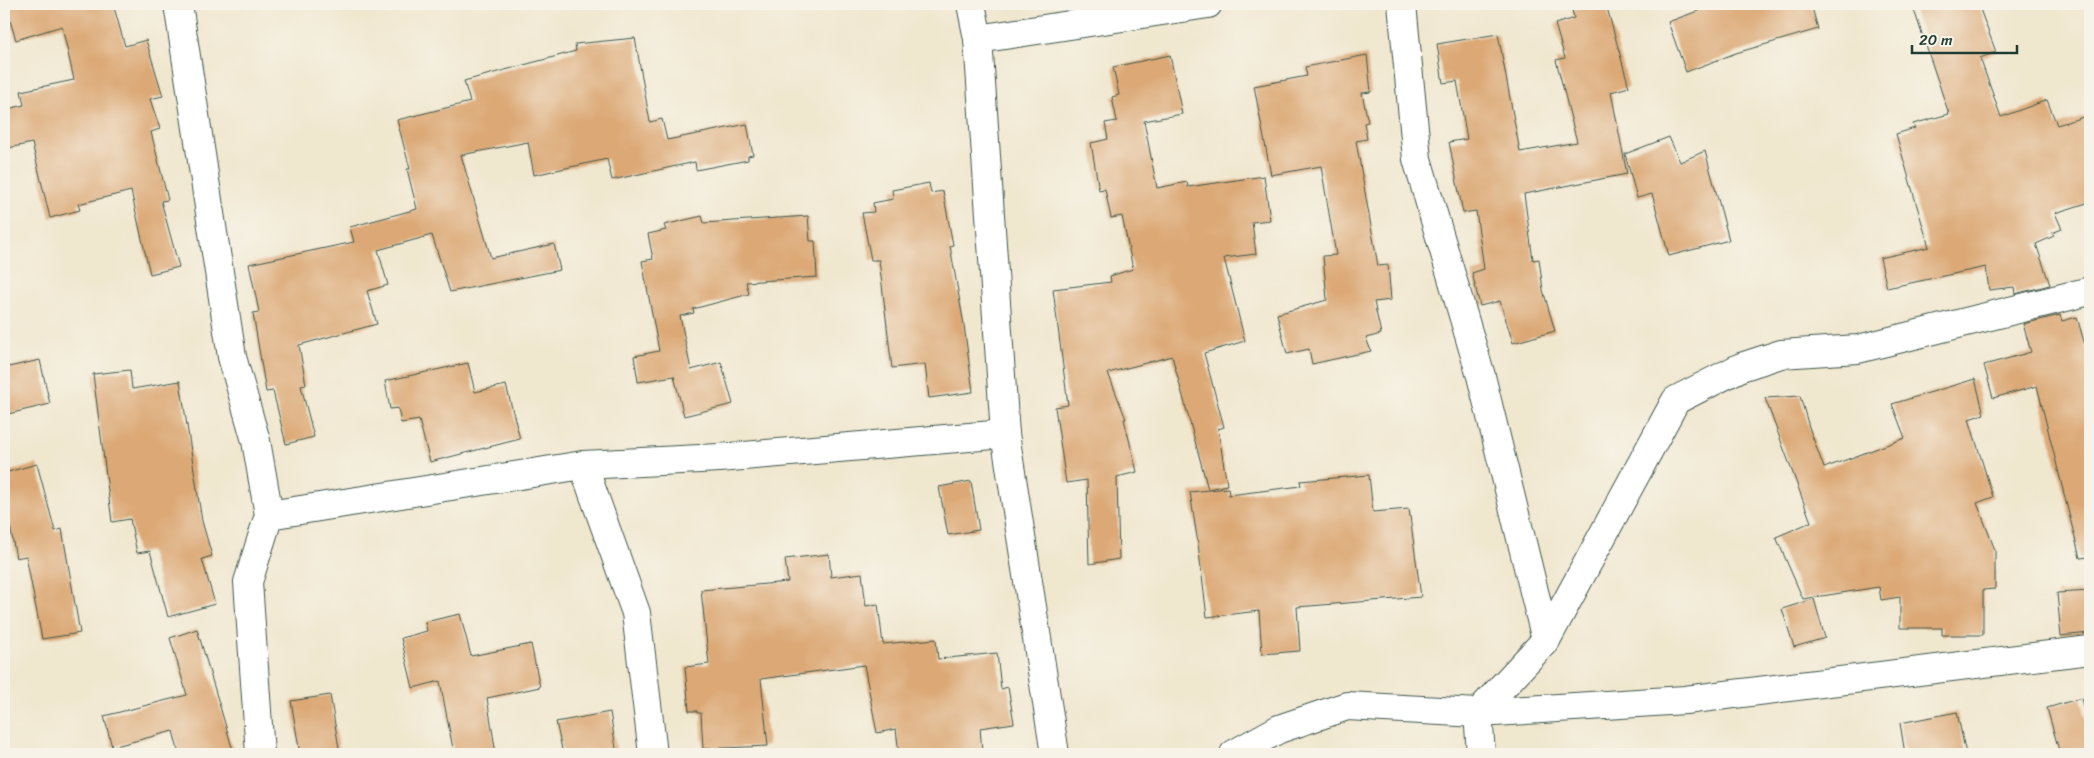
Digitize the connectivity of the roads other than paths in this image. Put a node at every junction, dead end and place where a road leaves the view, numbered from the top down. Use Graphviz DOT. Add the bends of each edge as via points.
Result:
graph roads {
  1 [pos="178,4"];
  2 [pos="971,4"];
  3 [pos="1208,4"];
  4 [pos="1402,4"];
  5 [pos="978,39"];
  6 [pos="2090,291"];
  7 [pos="1005,434"];
  8 [pos="583,465"];
  9 [pos="269,515"];
  10 [pos="1546,640"];
  11 [pos="2090,650"];
  12 [pos="1478,713"];
  13 [pos="260,754"];
  14 [pos="653,754"];
  15 [pos="1056,754"];
  16 [pos="1234,754"];
  17 [pos="1481,754"];
  1 -- 9 [label="street" via="232,357 256,442"];
  2 -- 5 [label="street"];
  3 -- 5 [label="street"];
  4 -- 10 [label="street" via="1417,159 1481,376"];
  5 -- 7 [label="street"];
  6 -- 10 [label="street" via="1858,349 1781,354 1741,367 1676,400"];
  7 -- 8 [label="street" via="719,458"];
  7 -- 15 [label="street"];
  8 -- 9 [label="street"];
  8 -- 14 [label="street" via="636,612"];
  9 -- 13 [label="street" via="248,582"];
  10 -- 12 [label="street"];
  11 -- 12 [label="street" via="1685,700"];
  12 -- 16 [label="street" via="1346,706 1279,729"];
  12 -- 17 [label="street"];
}
